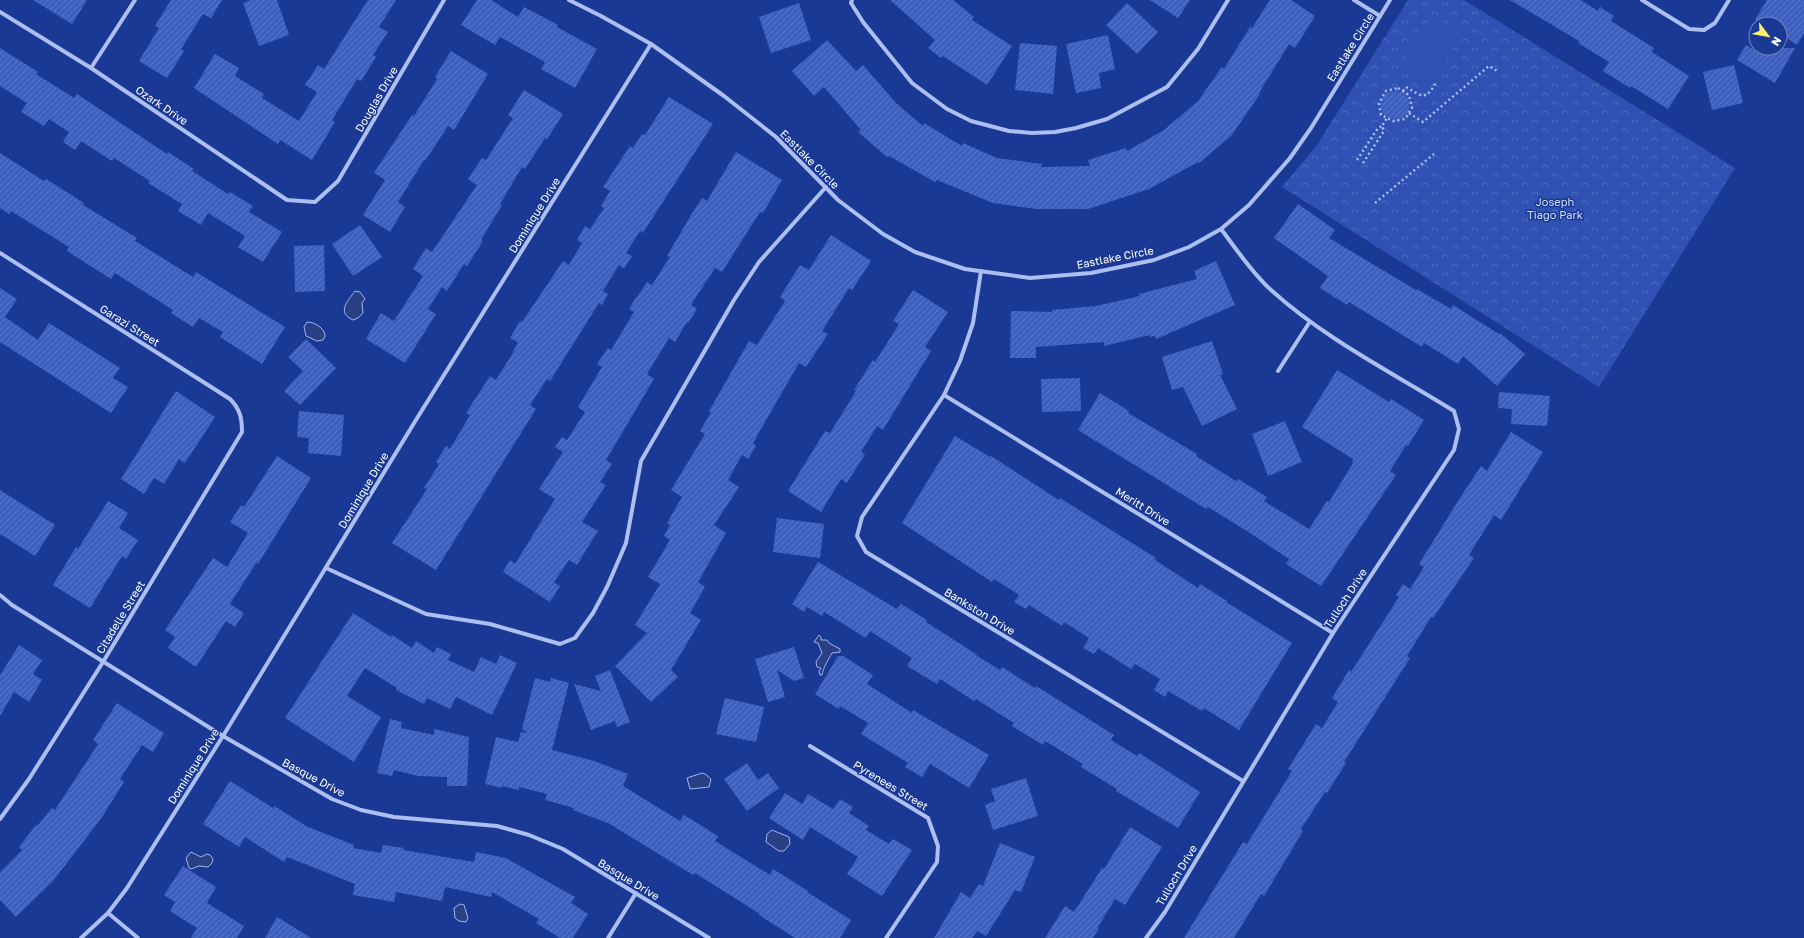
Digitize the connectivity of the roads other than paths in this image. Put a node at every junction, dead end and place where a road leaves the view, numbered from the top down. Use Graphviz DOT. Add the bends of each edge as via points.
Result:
graph roads {
  1 [pos="135,0"];
  2 [pos="444,0"];
  3 [pos="569,0"];
  4 [pos="852,0"];
  5 [pos="1228,0"];
  6 [pos="1354,0"];
  7 [pos="1390,0"];
  8 [pos="1642,0"];
  9 [pos="1729,0"];
  10 [pos="0,12"];
  11 [pos="1380,16"];
  12 [pos="651,44"];
  13 [pos="91,68"];
  14 [pos="826,188"];
  15 [pos="315,202"];
  16 [pos="1221,229"];
  17 [pos="0,253"];
  18 [pos="982,271"];
  19 [pos="1309,323"];
  20 [pos="1278,371"];
  21 [pos="944,395"];
  22 [pos="242,419"];
  23 [pos="326,568"];
  24 [pos="0,595"];
  25 [pos="1332,633"];
  26 [pos="103,662"];
  27 [pos="223,736"];
  28 [pos="810,746"];
  29 [pos="1243,781"];
  30 [pos="0,819"];
  31 [pos="636,893"];
  32 [pos="108,913"];
  33 [pos="81,938"];
  34 [pos="138,938"];
  35 [pos="608,938"];
  36 [pos="709,938"];
  37 [pos="886,938"];
  38 [pos="1146,938"];
  1 -- 13 [label="street"];
  2 -- 15 [label="street, Douglas Drive" via="338,181"];
  3 -- 12 [label="street, Eastlake Circle"];
  4 -- 5 [label="street" via="851,3 863,22 912,83 941,105 971,121 1008,131 1032,133 1055,132 1107,119 1167,87 1198,49"];
  6 -- 11 [label="street"];
  7 -- 11 [label="street, Eastlake Circle"];
  8 -- 9 [label="street" via="1689,29 1704,30 1715,23"];
  10 -- 13 [label="street, Ozark Drive"];
  11 -- 16 [label="street, Eastlake Circle" via="1290,158 1249,205"];
  12 -- 14 [label="street, Eastlake Circle" via="776,137"];
  12 -- 23 [label="street, Dominique Drive"];
  13 -- 15 [label="street, Ozark Drive" via="287,200"];
  14 -- 18 [label="street, Eastlake Circle" via="883,234 915,252 965,269"];
  14 -- 23 [label="street" via="758,262 641,461 626,543 607,587 575,638 560,644 490,624 426,614"];
  16 -- 18 [label="street, Eastlake Circle" via="1154,260 1091,273 1030,278"];
  16 -- 19 [label="street, Tulloch Drive" via="1270,289"];
  17 -- 22 [label="street, Garazi Street" via="230,399 238,407"];
  18 -- 21 [label="street, Bankston Drive" via="973,323 960,361"];
  19 -- 20 [label="street"];
  19 -- 25 [label="street, Tulloch Drive" via="1454,411 1459,429 1454,450"];
  21 -- 25 [label="street, Meritt Drive"];
  21 -- 29 [label="street, Bankston Drive" via="862,517 856,536 866,552"];
  22 -- 26 [label="street, Citadelle Street" via="242,432"];
  23 -- 27 [label="street, Dominique Drive"];
  24 -- 26 [label="street, Basque Drive" via="12,606"];
  25 -- 29 [label="street, Tulloch Drive"];
  26 -- 27 [label="street, Basque Drive"];
  26 -- 30 [label="street, Citadelle Street" via="29,779"];
  27 -- 31 [label="street, Basque Drive" via="332,799 361,810 394,817 497,826 529,835 563,849"];
  27 -- 32 [label="street, Dominique Drive" via="127,888"];
  28 -- 37 [label="street, Pyrenees Street" via="928,818 938,846 937,862"];
  29 -- 38 [label="street, Tulloch Drive" via="1165,912"];
  31 -- 35 [label="street"];
  31 -- 36 [label="street, Basque Drive"];
  32 -- 33 [label="street, Dominique Drive"];
  32 -- 34 [label="street"];
}
